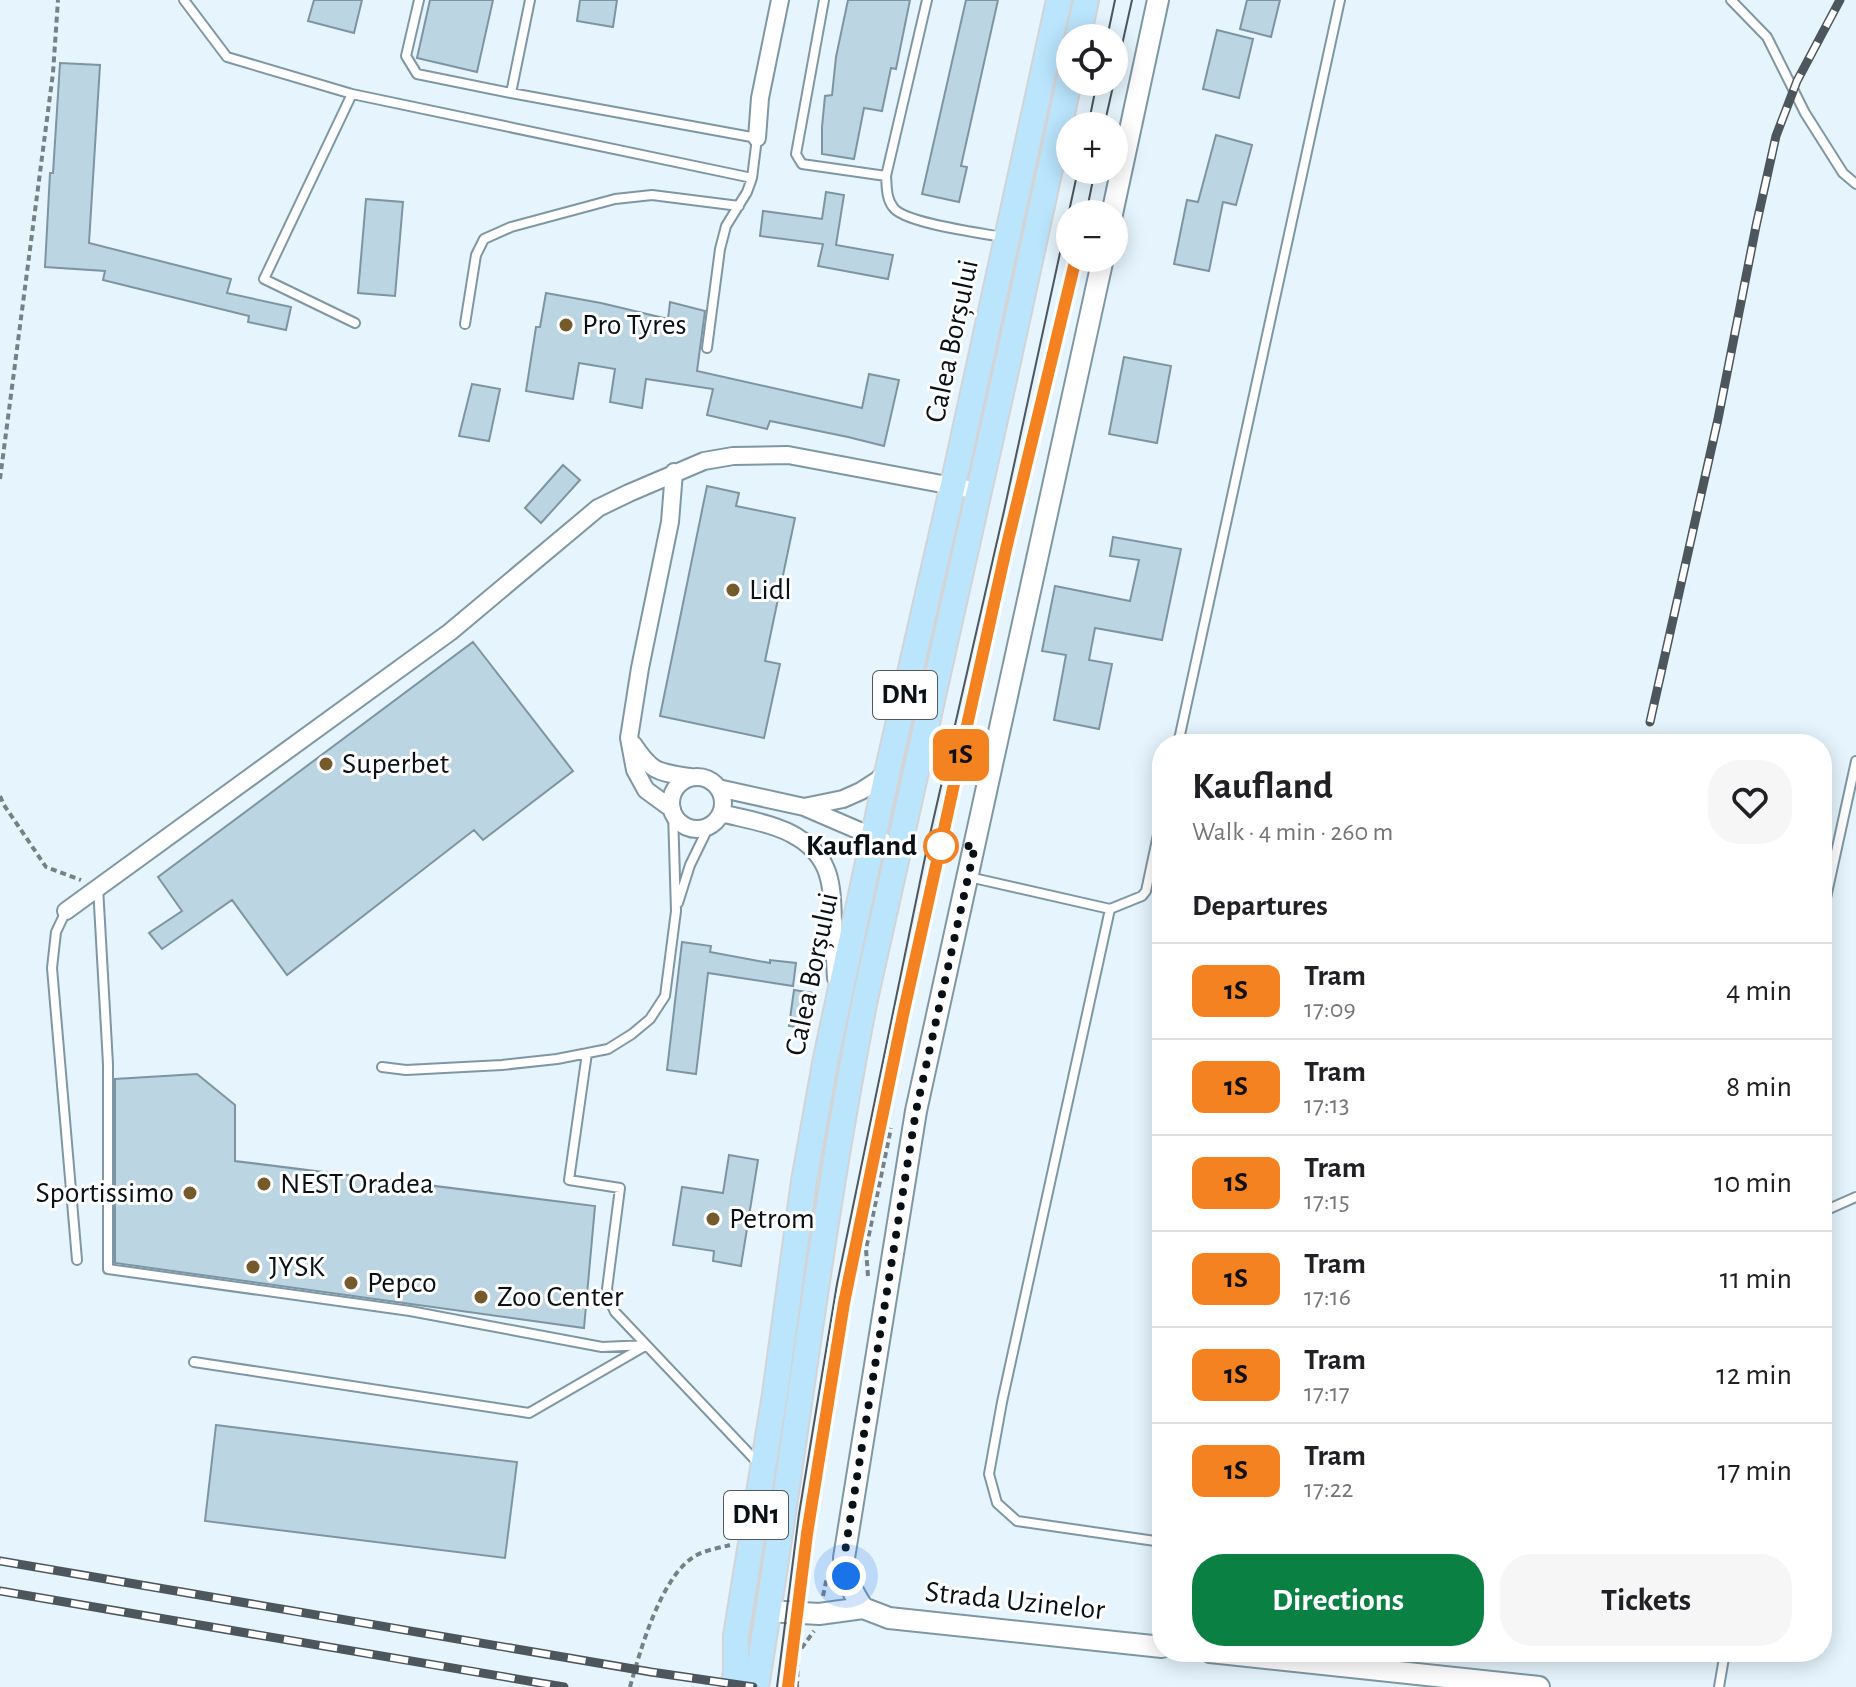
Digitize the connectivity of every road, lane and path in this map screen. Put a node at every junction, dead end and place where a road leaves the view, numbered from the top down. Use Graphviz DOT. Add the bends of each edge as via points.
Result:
graph roads {
  1 [pos="58,0"];
  2 [pos="184,0"];
  3 [pos="419,0"];
  4 [pos="530,0"];
  5 [pos="780,0"];
  6 [pos="824,0"];
  7 [pos="927,0"];
  8 [pos="1059,0"];
  9 [pos="1086,0"];
  10 [pos="1158,0"];
  11 [pos="1340,0"];
  12 [pos="1731,0"];
  13 [pos="1081,24"];
  14 [pos="511,93"];
  15 [pos="352,94"];
  16 [pos="1066,96"];
  17 [pos="757,138"];
  18 [pos="886,176"];
  19 [pos="752,178"];
  20 [pos="1856,184"];
  21 [pos="1115,200"];
  22 [pos="739,206"];
  23 [pos="1007,238"];
  24 [pos="1100,272"];
  25 [pos="355,323"];
  26 [pos="465,324"];
  27 [pos="707,348"];
  28 [pos="674,472"];
  29 [pos="0,479"];
  30 [pos="953,485"];
  31 [pos="979,491"];
  32 [pos="1180,734"];
  33 [pos="629,738"];
  34 [pos="1856,761"];
  35 [pos="888,769"];
  36 [pos="690,777"];
  37 [pos="718,788"];
  38 [pos="0,796"];
  39 [pos="804,807"];
  40 [pos="672,810"];
  41 [pos="721,813"];
  42 [pos="709,826"];
  43 [pos="874,838"];
  44 [pos="899,846"];
  45 [pos="1152,863"];
  46 [pos="1832,870"];
  47 [pos="968,877"];
  48 [pos="98,887"];
  49 [pos="1110,909"];
  50 [pos="66,911"];
  51 [pos="676,911"];
  52 [pos="837,1008"];
  53 [pos="587,1053"];
  54 [pos="382,1067"];
  55 [pos="1856,1197"];
  56 [pos="1832,1208"];
  57 [pos="77,1260"];
  58 [pos="646,1345"];
  59 [pos="194,1362"];
  60 [pos="764,1469"];
  61 [pos="752,1539"];
  62 [pos="1152,1541"];
  63 [pos="863,1608"];
  64 [pos="768,1611"];
  65 [pos="819,1614"];
  66 [pos="736,1636"];
  67 [pos="1152,1646"];
  68 [pos="1304,1662"];
  69 [pos="1723,1662"];
  70 [pos="630,1687"];
  71 [pos="724,1687"];
  72 [pos="733,1687"];
  73 [pos="756,1687"];
  74 [pos="797,1687"];
  75 [pos="1539,1687"];
  76 [pos="1719,1687"];
  1 -- 29 [label="path"];
  2 -- 15 [label="lane" via="227,57"];
  3 -- 14 [label="lane" via="406,56 417,74"];
  4 -- 14 [label="lane"];
  5 -- 17 [label="street"];
  6 -- 18 [label="lane" via="796,154 802,164"];
  7 -- 18 [label="lane"];
  8 -- 23 [label="main road, Calea Borșului / DN1"];
  9 -- 13 [label="main road"];
  10 -- 21 [label="street"];
  11 -- 32 [label="lane"];
  12 -- 20 [label="lane" via="1767,37 1805,113 1843,173"];
  14 -- 17 [label="lane"];
  15 -- 19 [label="lane"];
  15 -- 25 [label="lane" via="264,279"];
  16 -- 31 [label="main road, Calea Borșului / DN1"];
  17 -- 19 [label="lane"];
  18 -- 23 [label="lane" via="894,210 910,219"];
  19 -- 22 [label="lane"];
  22 -- 26 [label="lane" via="652,195 615,199 511,227 484,239 476,255"];
  22 -- 27 [label="lane" via="720,249"];
  23 -- 30 [label="main road, Calea Borșului / DN1"];
  24 -- 47 [label="street"];
  28 -- 30 [label="street" via="733,456 788,455"];
  28 -- 33 [label="street" via="670,522"];
  28 -- 48 [label="street" via="598,508 450,632"];
  30 -- 31 [label="street"];
  30 -- 35 [label="main road, Calea Borșului / DN1"];
  31 -- 44 [label="main road, Calea Borșului / DN1"];
  33 -- 36 [label="street" via="659,773"];
  33 -- 40 [label="street" via="635,770 646,790"];
  34 -- 46 [label="lane"];
  35 -- 39 [label="street" via="861,791"];
  35 -- 43 [label="main road, Calea Borșului / DN1"];
  36 -- 37 [label="street" via="706,778"];
  36 -- 40 [label="street" via="672,795"];
  37 -- 39 [label="street"];
  37 -- 41 [label="street"];
  38 -- 48 [label="path" via="46,867"];
  39 -- 43 [label="street"];
  40 -- 42 [label="street" via="688,827"];
  40 -- 51 [label="lane"];
  41 -- 42 [label="street"];
  41 -- 52 [label="street" via="796,836 824,864 832,885"];
  42 -- 51 [label="lane"];
  43 -- 44 [label="street"];
  43 -- 52 [label="main road, Calea Borșului / DN1"];
  44 -- 64 [label="main road, Calea Borșului / DN1" via="849,1082"];
  45 -- 49 [label="lane" via="1142,896"];
  47 -- 49 [label="lane"];
  47 -- 63 [label="street" via="916,1111 844,1558 851,1591"];
  48 -- 50 [label="street"];
  48 -- 58 [label="lane" via="108,1064 108,1269 410,1311 602,1347"];
  49 -- 62 [label="lane" via="989,1474 997,1503 1017,1521"];
  50 -- 57 [label="lane" via="56,932 52,968"];
  51 -- 53 [label="lane" via="665,996 632,1034 608,1049"];
  52 -- 60 [label="main road, Calea Borșului / DN1" via="804,1181"];
  53 -- 54 [label="lane" via="502,1065"];
  53 -- 58 [label="lane" via="569,1180 620,1188 607,1289 615,1312"];
  55 -- 56 [label="lane"];
  58 -- 59 [label="lane" via="529,1413"];
  58 -- 60 [label="lane"];
  60 -- 61 [label="main road, Calea Borșului / DN1"];
  61 -- 66 [label="main road, Calea Borșului / DN1"];
  61 -- 70 [label="path" via="694,1556 673,1577 639,1651"];
  63 -- 65 [label="street"];
  63 -- 67 [label="street, Strada Uzinelor" via="889,1618"];
  64 -- 65 [label="street"];
  64 -- 73 [label="main road, Calea Borșului / DN1"];
  65 -- 74 [label="path" via="814,1632 798,1653"];
  66 -- 71 [label="main road"];
  66 -- 72 [label="main road, Calea Borșului / DN1"];
  68 -- 75 [label="street"];
  69 -- 76 [label="lane"];
}
